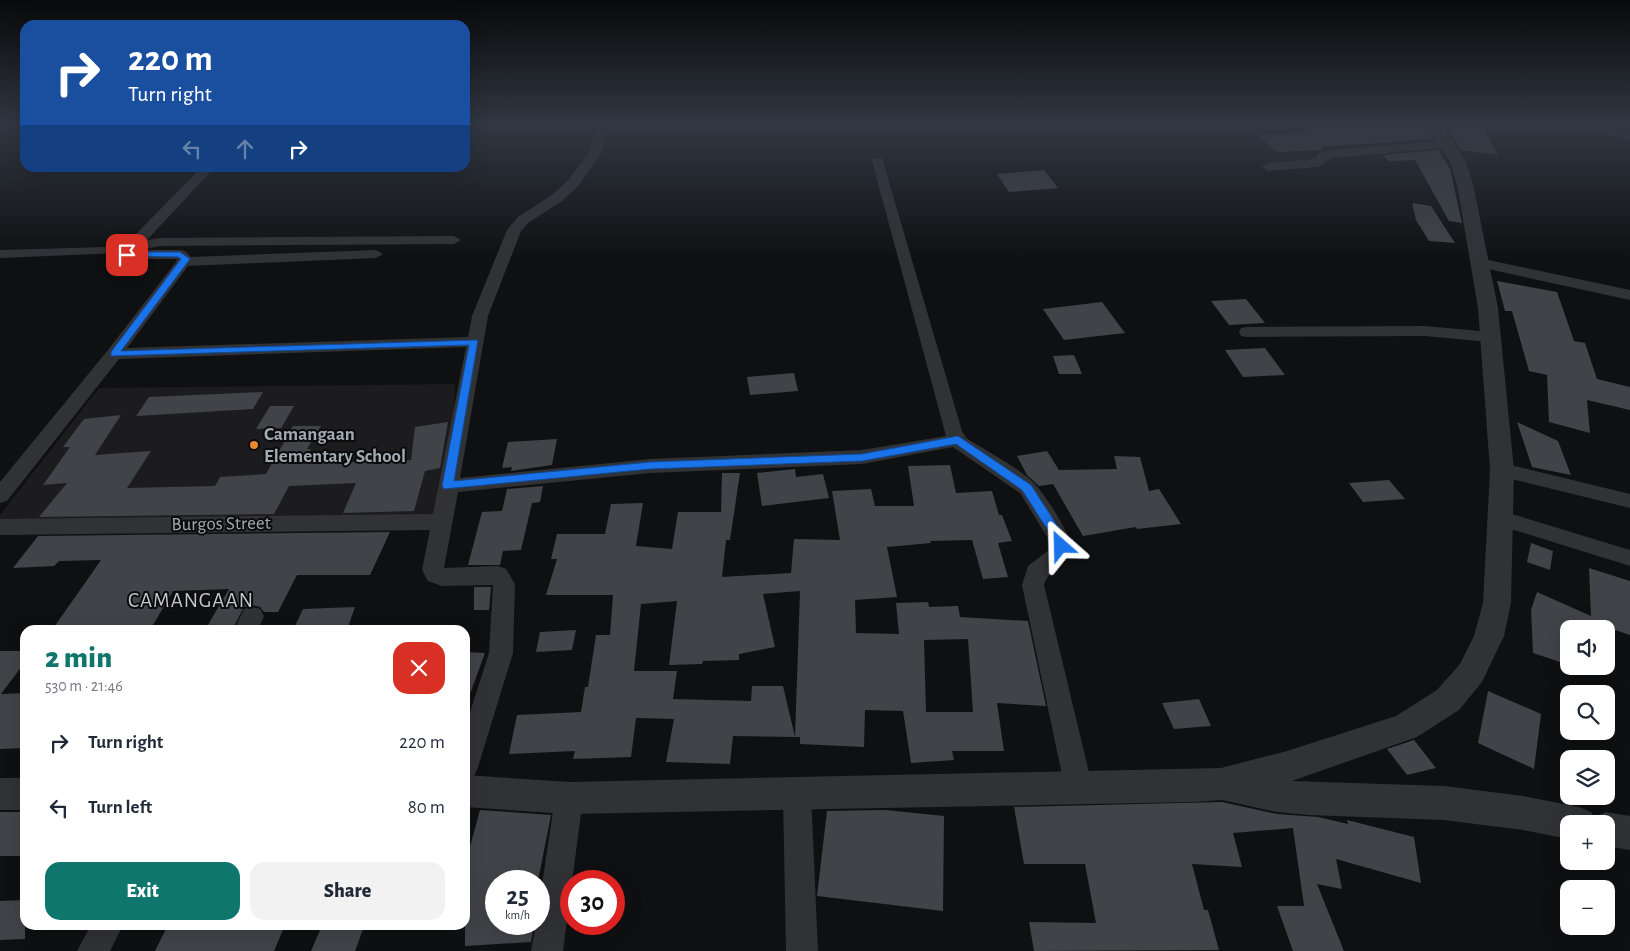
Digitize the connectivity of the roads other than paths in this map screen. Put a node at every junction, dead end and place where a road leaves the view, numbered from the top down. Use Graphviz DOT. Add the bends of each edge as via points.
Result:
graph roads {
  1 [pos="582,170"];
  2 [pos="881,170"];
  3 [pos="1461,170"];
  4 [pos="204,172"];
  5 [pos="454,240"];
  6 [pos="131,247"];
  7 [pos="0,254"];
  8 [pos="376,254"];
  9 [pos="184,262"];
  10 [pos="1480,263"];
  11 [pos="1630,295"];
  12 [pos="1247,332"];
  13 [pos="1490,337"];
  14 [pos="474,342"];
  15 [pos="114,354"];
  16 [pos="958,440"];
  17 [pos="1502,470"];
  18 [pos="448,486"];
  19 [pos="0,496"];
  20 [pos="1630,501"];
  21 [pos="1502,519"];
  22 [pos="441,522"];
  23 [pos="0,527"];
  24 [pos="1630,558"];
  25 [pos="470,752"];
  26 [pos="1221,784"];
  27 [pos="1079,788"];
  28 [pos="470,791"];
  29 [pos="0,794"];
  30 [pos="20,794"];
  31 [pos="797,794"];
  32 [pos="570,798"];
  33 [pos="1560,820"];
  34 [pos="1615,830"];
  35 [pos="1630,833"];
  36 [pos="105,930"];
  37 [pos="93,951"];
  38 [pos="547,951"];
  39 [pos="802,951"];
  1 -- 14 [label="street" via="557,198 523,220 514,230 482,307"];
  2 -- 16 [label="street" via="953,432"];
  3 -- 10 [label="street"];
  4 -- 6 [label="street"];
  5 -- 6 [label="street" via="161,242"];
  6 -- 7 [label="street" via="106,251"];
  6 -- 9 [label="street" via="127,255 180,254"];
  8 -- 9 [label="street"];
  9 -- 15 [label="street"];
  10 -- 11 [label="street"];
  10 -- 13 [label="street"];
  12 -- 13 [label="street" via="1425,331"];
  13 -- 17 [label="street"];
  14 -- 15 [label="street"];
  14 -- 18 [label="street"];
  15 -- 19 [label="street"];
  16 -- 18 [label="street" via="854,458 650,466"];
  16 -- 27 [label="street" via="1026,488 1060,539 1056,559 1036,572 1033,585"];
  17 -- 20 [label="street"];
  17 -- 21 [label="street"];
  18 -- 22 [label="street"];
  21 -- 24 [label="street"];
  21 -- 26 [label="street" via="1497,603 1489,636 1471,673 1448,700 1406,727 1286,767"];
  22 -- 23 [label="street, Burgos Street"];
  22 -- 25 [label="street" via="434,573 442,577 498,575 504,584 496,673"];
  26 -- 27 [label="street"];
  26 -- 33 [label="street" via="1277,796 1444,803"];
  27 -- 31 [label="street"];
  28 -- 32 [label="street"];
  29 -- 30 [label="street"];
  31 -- 32 [label="street"];
  31 -- 39 [label="street"];
  32 -- 38 [label="street"];
  34 -- 35 [label="street"];
  36 -- 37 [label="street"];
}
